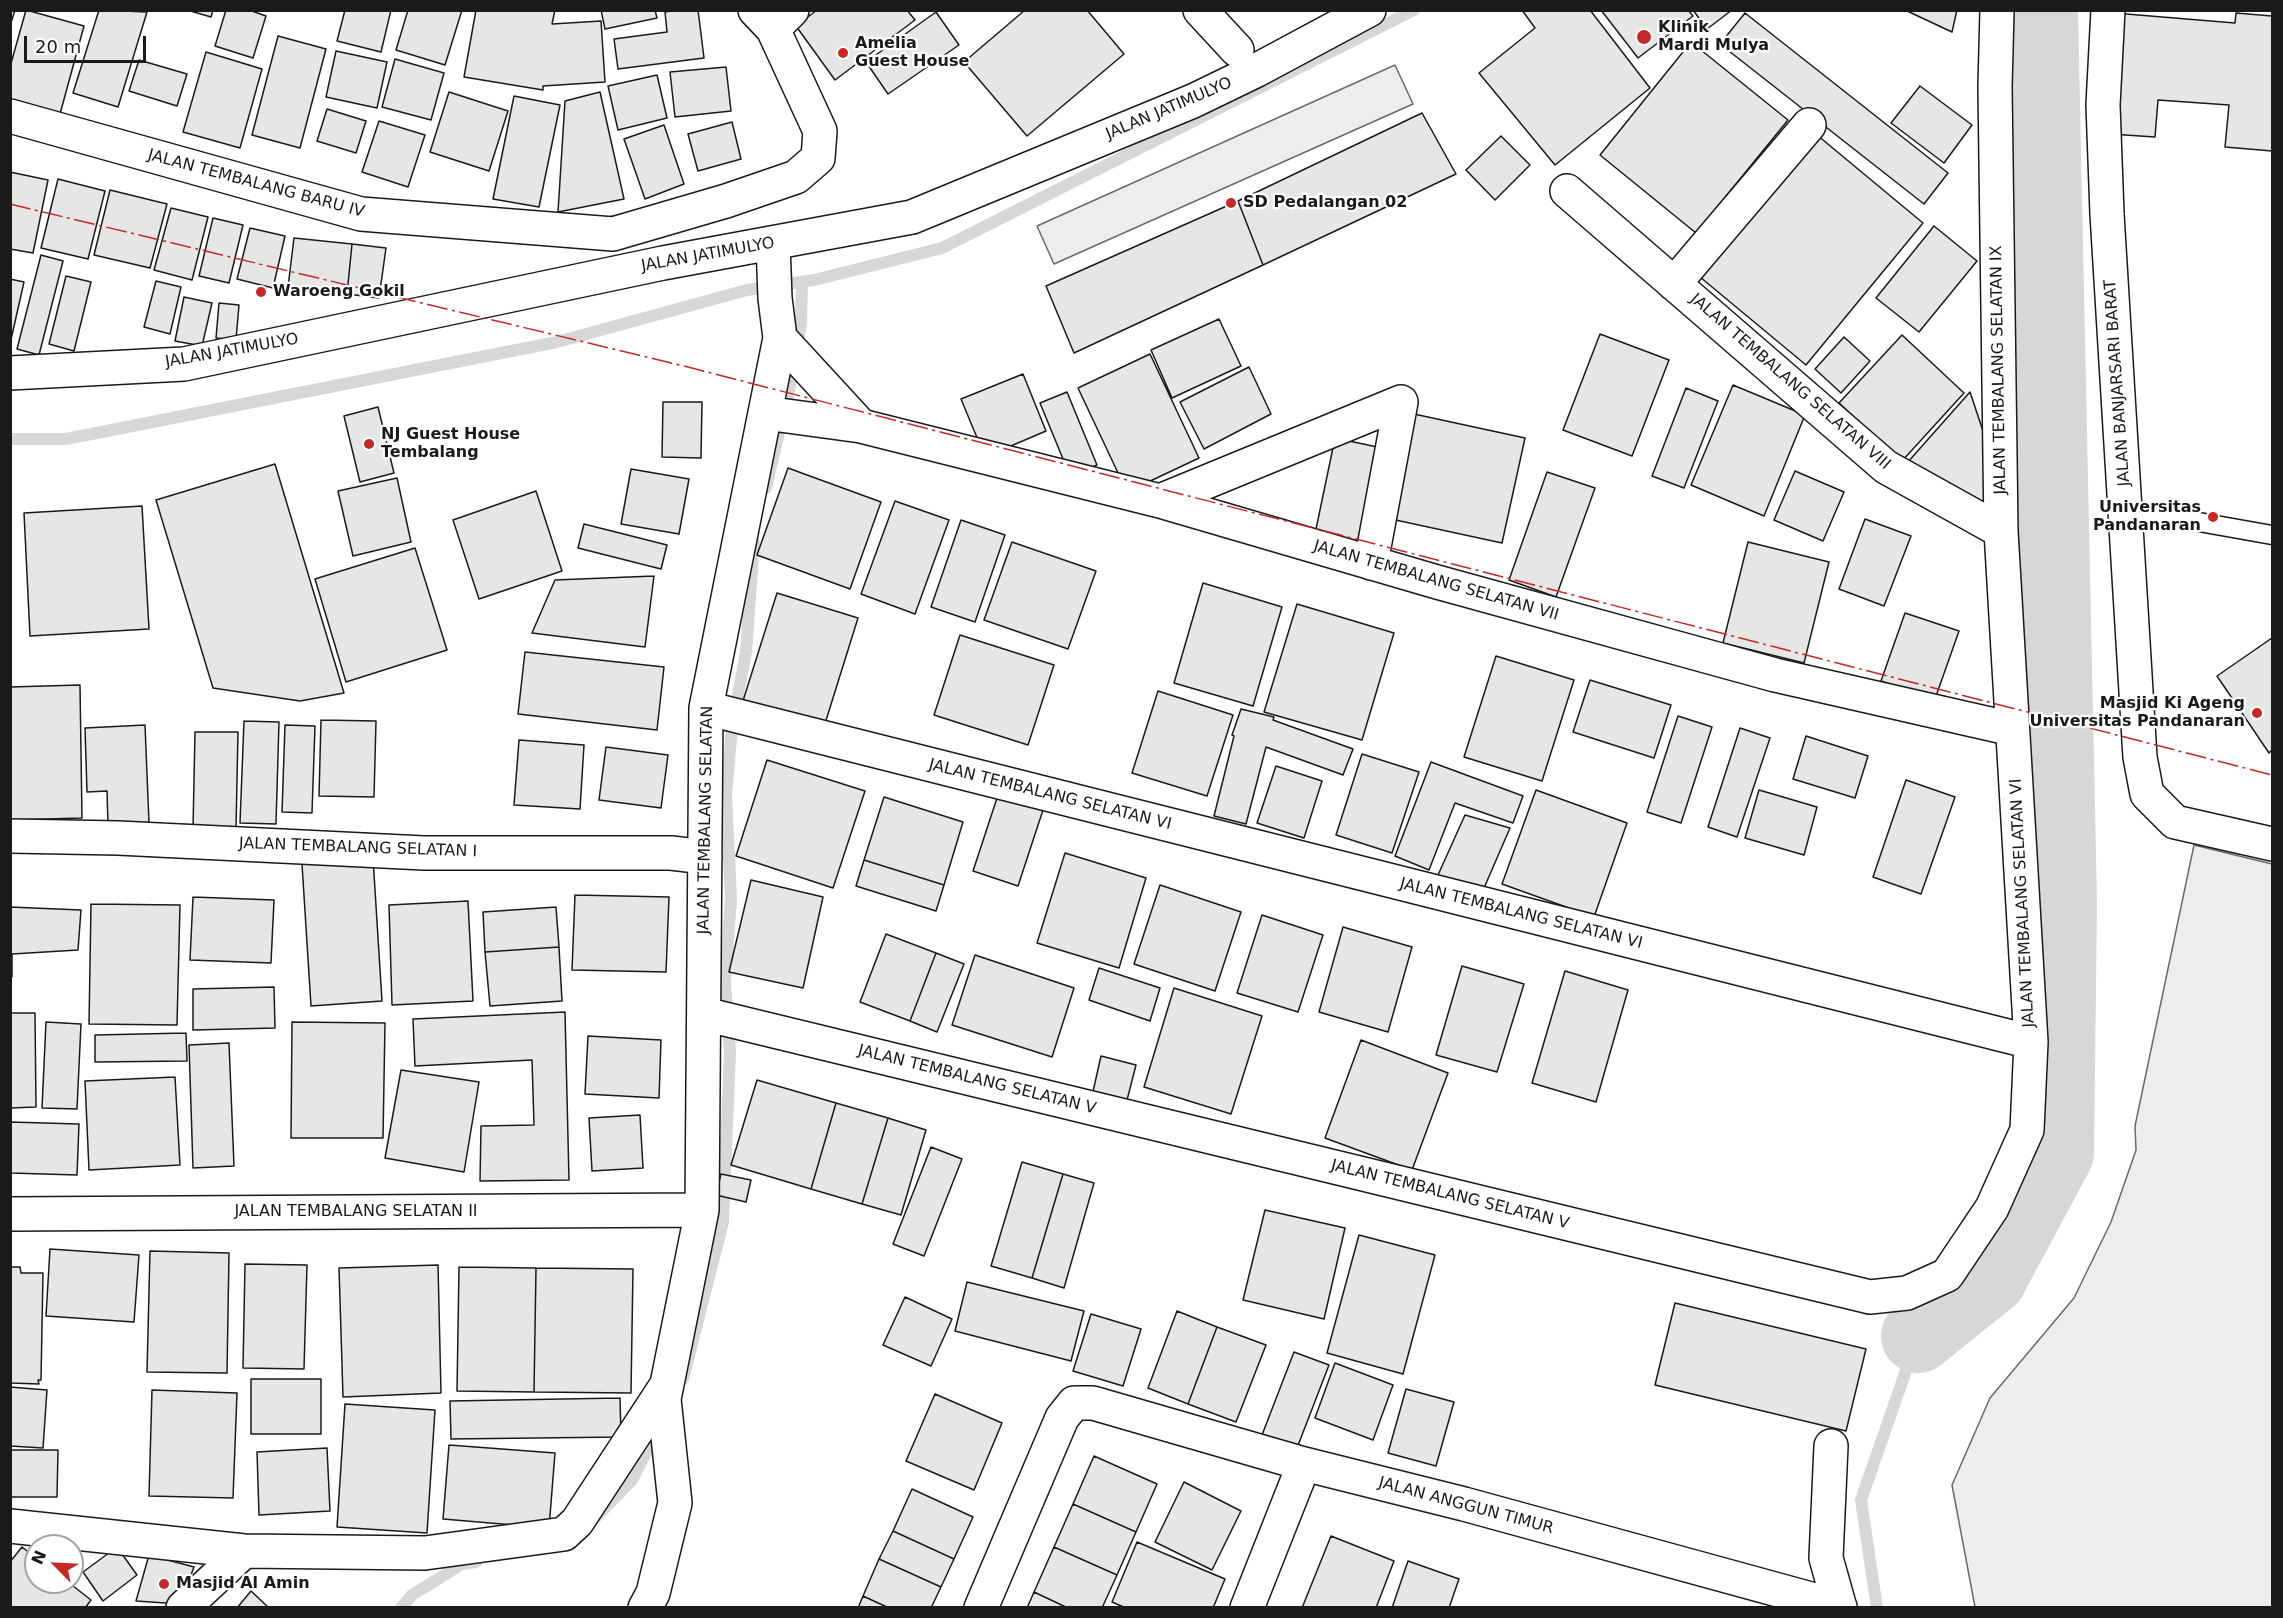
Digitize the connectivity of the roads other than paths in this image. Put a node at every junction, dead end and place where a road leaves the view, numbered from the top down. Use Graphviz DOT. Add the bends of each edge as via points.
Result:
graph roads {
  1 [pos="1200,10"];
  2 [pos="1369,10"];
  3 [pos="1997,10"];
  4 [pos="2108,10"];
  5 [pos="773,17"];
  6 [pos="1237,50"];
  7 [pos="10,116"];
  8 [pos="1809,125"];
  9 [pos="1567,191"];
  10 [pos="773,251"];
  11 [pos="1674,284"];
  12 [pos="780,338"];
  13 [pos="10,373"];
  14 [pos="765,413"];
  15 [pos="861,426"];
  16 [pos="1160,501"];
  17 [pos="2126,509"];
  18 [pos="2001,531"];
  19 [pos="2272,536"];
  20 [pos="1371,563"];
  21 [pos="706,708"];
  22 [pos="2012,729"];
  23 [pos="10,836"];
  24 [pos="2272,844"];
  25 [pos="705,857"];
  26 [pos="704,1014"];
  27 [pos="2031,1042"];
  28 [pos="702,1210"];
  29 [pos="10,1214"];
  30 [pos="665,1393"];
  31 [pos="1832,1446"];
  32 [pos="1304,1464"];
  33 [pos="10,1526"];
  34 [pos="244,1551"];
  35 [pos="1840,1607"];
  36 [pos="183,1608"];
  37 [pos="645,1608"];
  38 [pos="981,1608"];
  39 [pos="1247,1608"];
  1 -- 6 [label="street"];
  2 -- 10 [label="street, JALAN JATIMULYO" via="1193,101 912,217"];
  3 -- 18 [label="street, JALAN TEMBALANG SELATAN IX"];
  4 -- 17 [label="street, JALAN BANJARSARI BARAT" via="2103,105"];
  5 -- 7 [label="street, JALAN TEMBALANG BARU IV" via="820,131 818,158 796,177 613,234 361,214"];
  8 -- 11 [label="street, JALAN TEMBALANG SELATAN VIII"];
  9 -- 11 [label="street, JALAN TEMBALANG SELATAN VIII"];
  10 -- 12 [label="street, JALAN TEMBALANG SELATAN"];
  10 -- 13 [label="street, JALAN JATIMULYO" via="663,262 184,364"];
  11 -- 18 [label="street, JALAN TEMBALANG SELATAN VIII" via="1886,467"];
  12 -- 14 [label="street, JALAN TEMBALANG SELATAN"];
  12 -- 15 [label="street"];
  14 -- 15 [label="street, JALAN TEMBALANG SELATAN VII"];
  14 -- 21 [label="street, JALAN TEMBALANG SELATAN"];
  15 -- 16 [label="street, JALAN TEMBALANG SELATAN VII"];
  16 -- 20 [label="street, JALAN TEMBALANG SELATAN VII"];
  16 -- 20 [label="street" via="1401,402"];
  17 -- 19 [label="lane"];
  17 -- 24 [label="street, JALAN BANJARSARI BARAT" via="2140,757 2147,794 2175,822"];
  18 -- 22 [label="street, JALAN TEMBALANG SELATAN IX"];
  20 -- 22 [label="street, JALAN TEMBALANG SELATAN VII" via="1775,675"];
  21 -- 25 [label="street, JALAN TEMBALANG SELATAN"];
  21 -- 27 [label="street, JALAN TEMBALANG SELATAN VI"];
  22 -- 27 [label="street, JALAN TEMBALANG SELATAN VI"];
  23 -- 25 [label="street, JALAN TEMBALANG SELATAN I" via="424,853 671,853"];
  25 -- 26 [label="street, JALAN TEMBALANG SELATAN"];
  26 -- 27 [label="street, JALAN TEMBALANG SELATAN V" via="1870,1297 1906,1293 1947,1275 1992,1208 2027,1130"];
  26 -- 28 [label="street, JALAN TEMBALANG SELATAN"];
  28 -- 29 [label="street, JALAN TEMBALANG SELATAN II"];
  28 -- 30 [label="street, JALAN TEMBALANG SELATAN"];
  30 -- 34 [label="street" via="577,1522 564,1534 425,1553"];
  30 -- 37 [label="street" via="675,1503 653,1593"];
  31 -- 35 [label="street" via="1826,1558"];
  32 -- 35 [label="street, JALAN ANGGUN TIMUR"];
  32 -- 38 [label="street, JALAN ANGGUN TIMUR" via="1093,1403 1074,1403 1062,1418"];
  32 -- 39 [label="street"];
  33 -- 34 [label="street"];
  34 -- 36 [label="street"];
}
